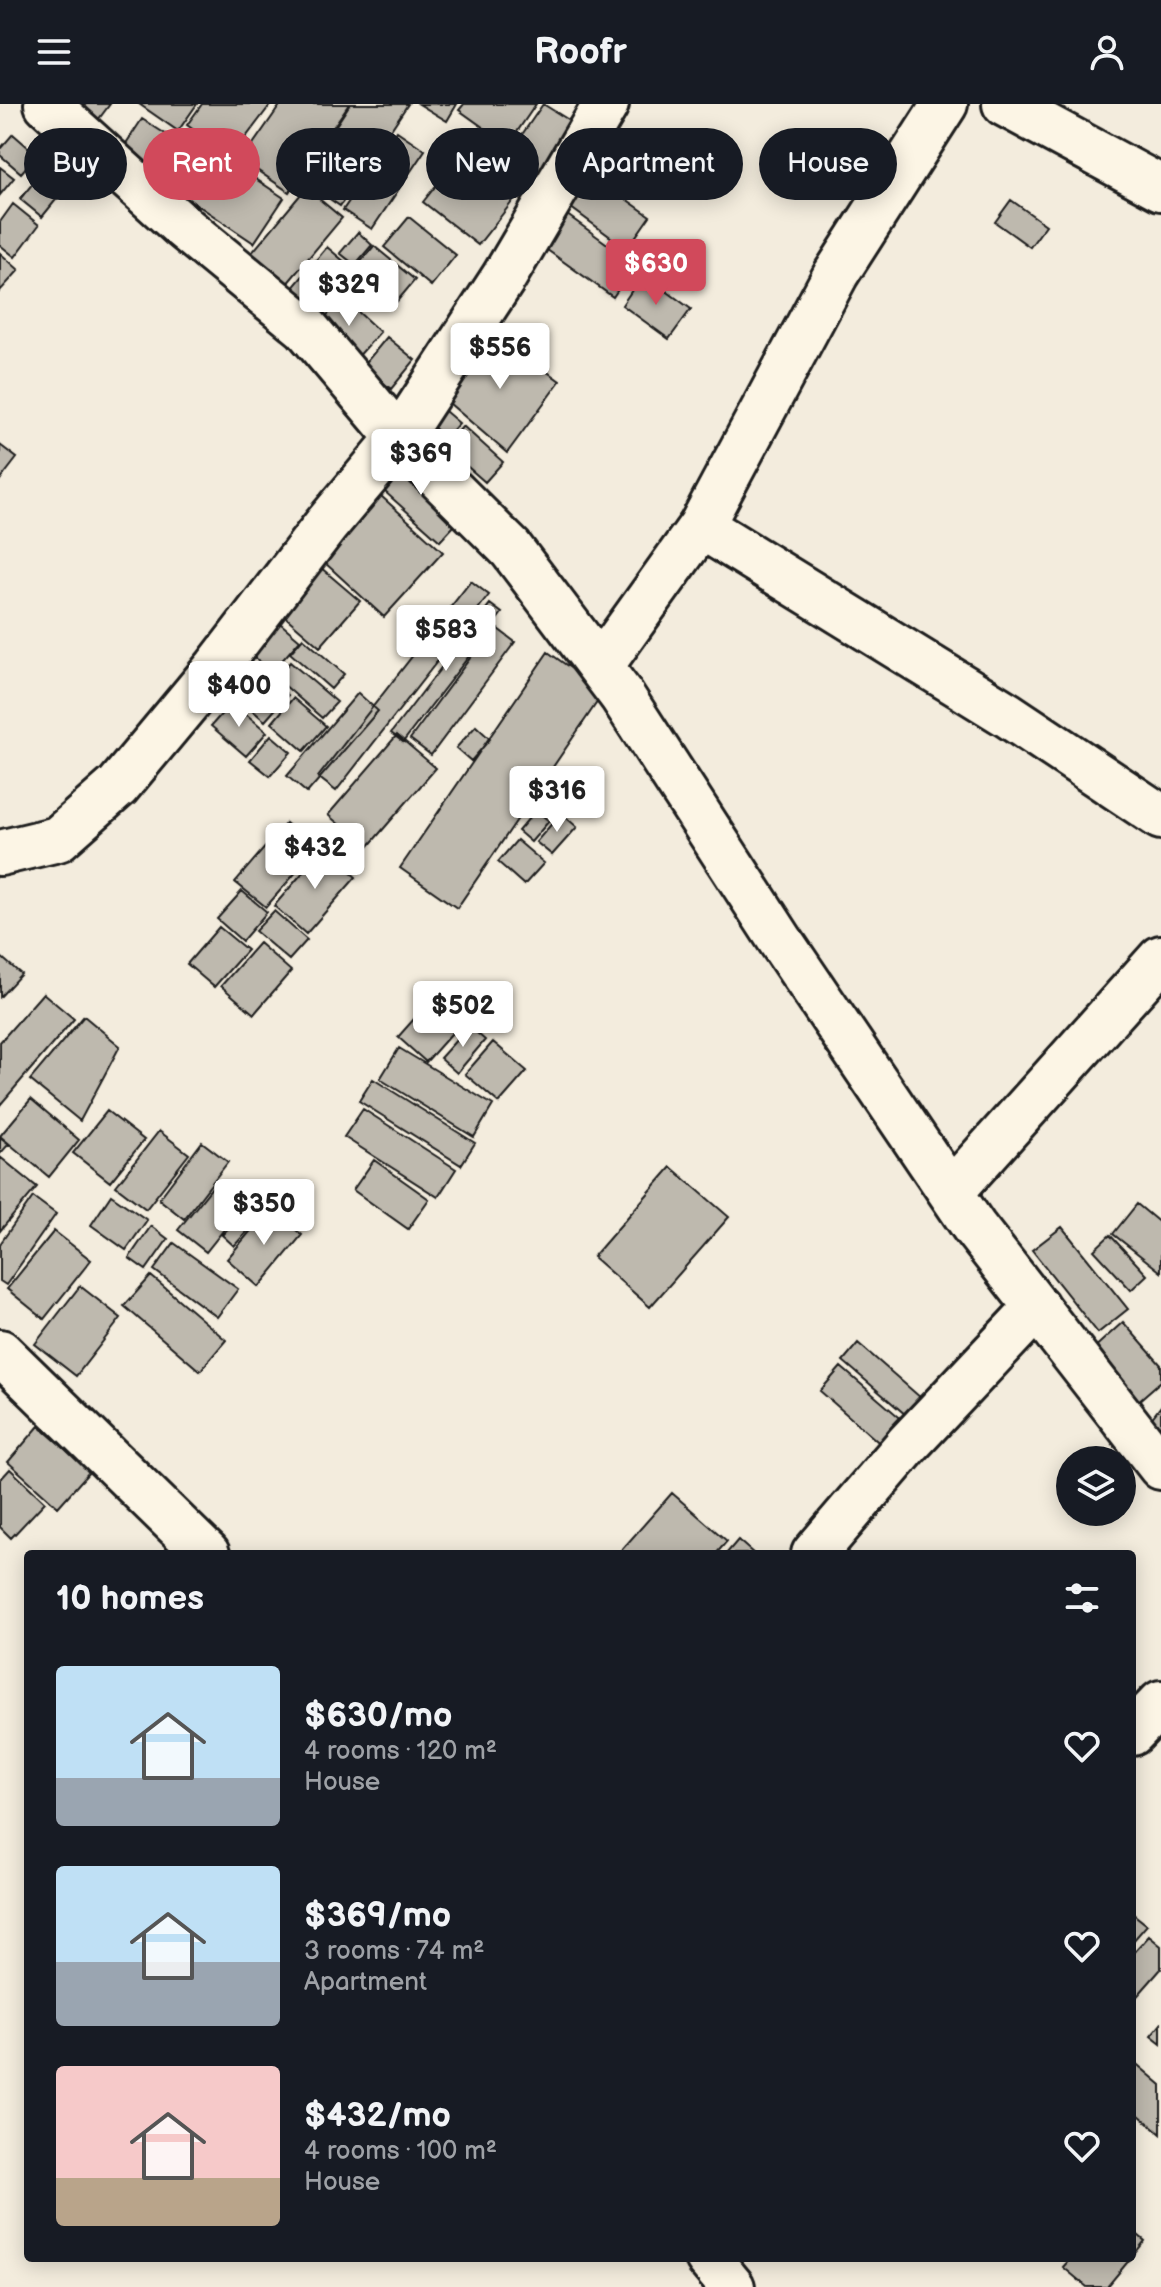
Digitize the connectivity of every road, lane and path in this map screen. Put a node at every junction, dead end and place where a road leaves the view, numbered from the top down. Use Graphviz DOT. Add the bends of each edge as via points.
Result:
graph roads {
  1 [pos="47,104"];
  2 [pos="606,104"];
  3 [pos="945,104"];
  4 [pos="1005,104"];
  5 [pos="1161,188"];
  6 [pos="399,438"];
  7 [pos="701,526"];
  8 [pos="600,667"];
  9 [pos="1161,817"];
  10 [pos="0,853"];
  11 [pos="1161,958"];
  12 [pos="951,1192"];
  13 [pos="1037,1307"];
  14 [pos="0,1352"];
  15 [pos="1161,1467"];
  16 [pos="203,1550"];
  17 [pos="817,1550"];
  18 [pos="1161,1703"];
  19 [pos="1136,1729"];
  20 [pos="711,2262"];
  21 [pos="732,2287"];
  1 -- 6 [label="street" via="306,328"];
  2 -- 6 [label="street" via="504,277"];
  3 -- 7 [label="street" via="836,274"];
  4 -- 5 [label="street"];
  6 -- 8 [label="street" via="511,549"];
  6 -- 10 [label="street" via="118,786 58,839"];
  7 -- 8 [label="street"];
  7 -- 9 [label="street" via="1008,715"];
  8 -- 12 [label="street"];
  11 -- 12 [label="street"];
  12 -- 13 [label="street"];
  13 -- 15 [label="street"];
  13 -- 17 [label="street"];
  14 -- 16 [label="street"];
  18 -- 19 [label="street"];
  20 -- 21 [label="street"];
}
